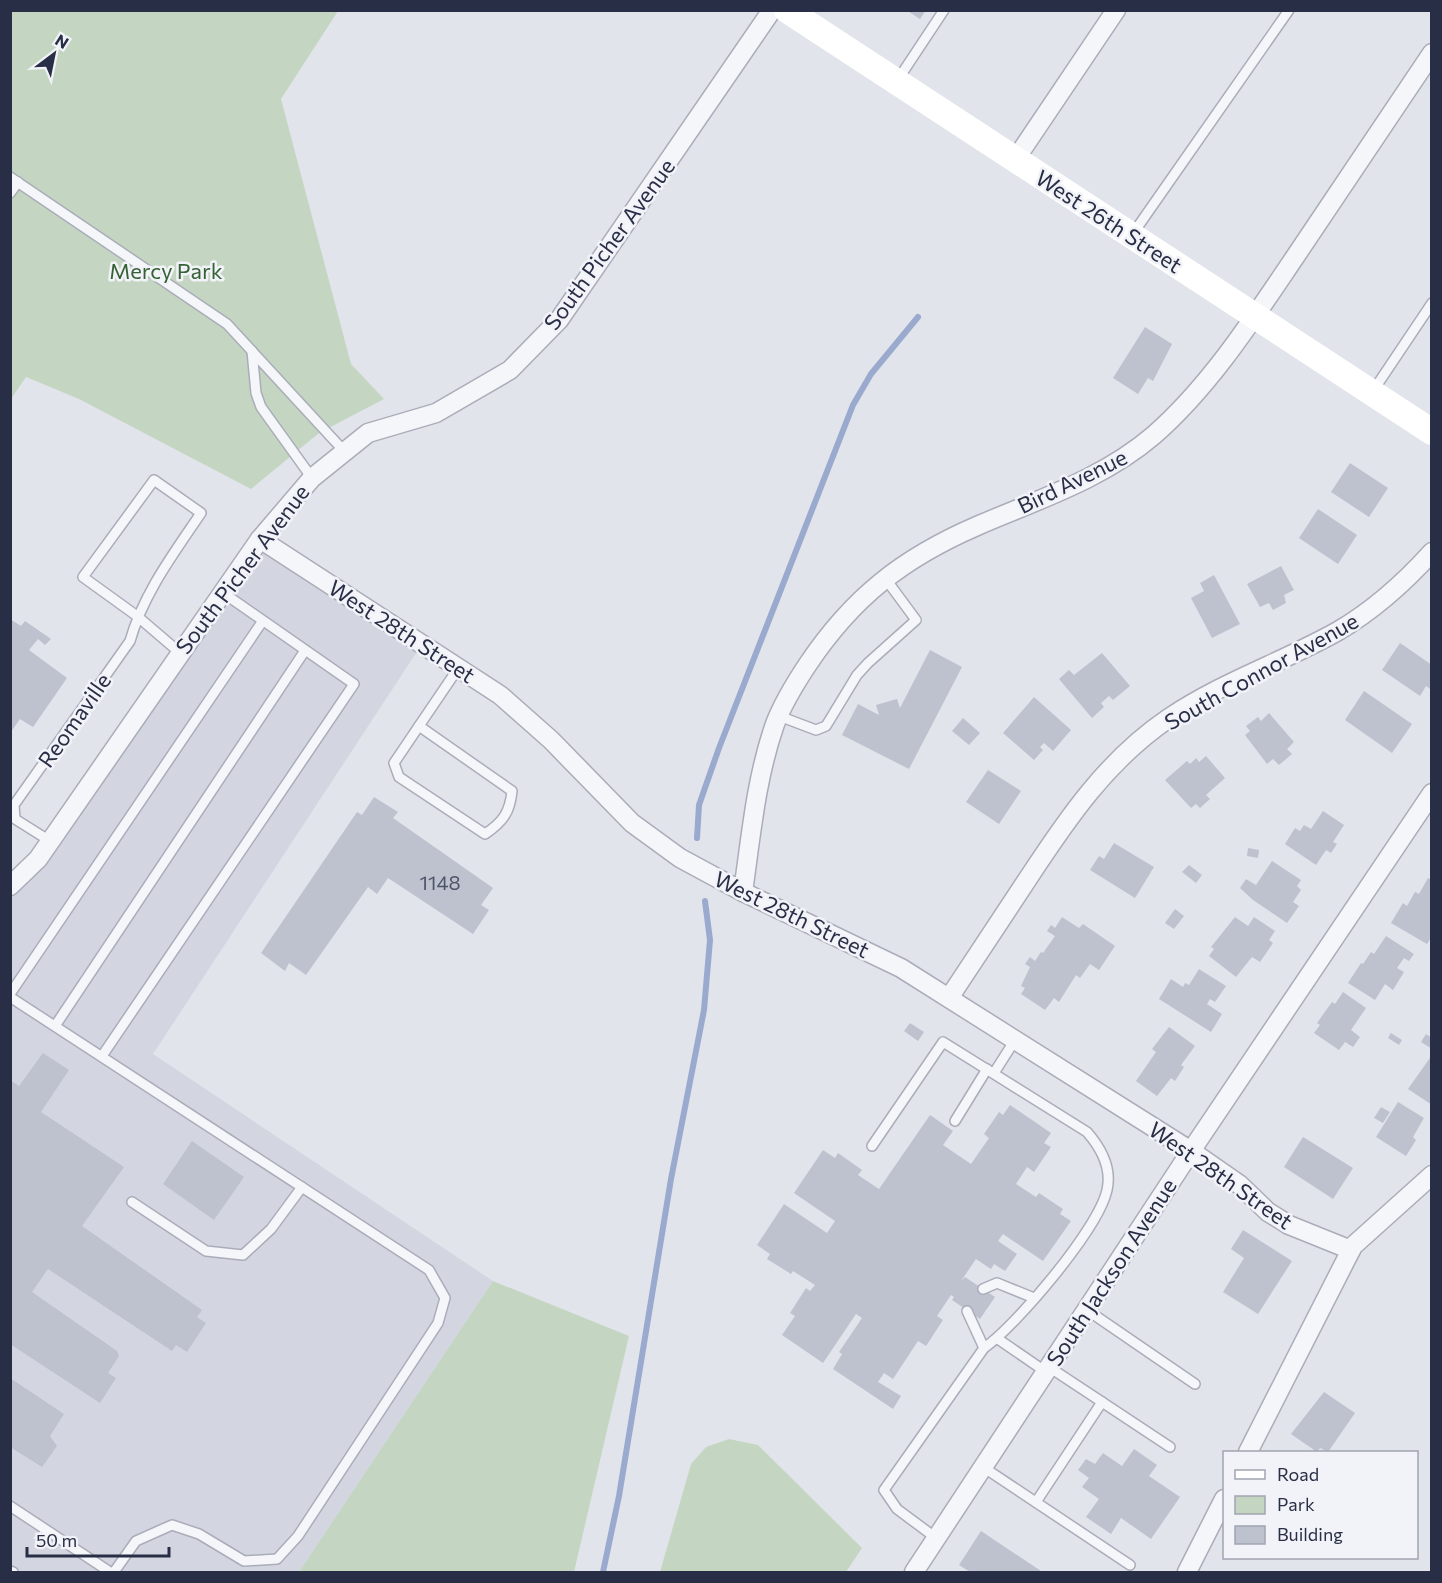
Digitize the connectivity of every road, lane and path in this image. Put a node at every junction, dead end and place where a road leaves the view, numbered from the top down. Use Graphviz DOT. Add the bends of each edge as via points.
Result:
graph roads {
  1 [pos="772,10"];
  2 [pos="787,10"];
  3 [pos="944,10"];
  4 [pos="1116,10"];
  5 [pos="1289,10"];
  6 [pos="1431,53"];
  7 [pos="896,82"];
  8 [pos="1015,160"];
  9 [pos="14,179"];
  10 [pos="10,193"];
  11 [pos="1131,236"];
  12 [pos="1431,303"];
  13 [pos="1254,316"];
  14 [pos="252,351"];
  15 [pos="1372,393"];
  16 [pos="1431,432"];
  17 [pos="344,451"];
  18 [pos="312,478"];
  19 [pos="260,539"];
  20 [pos="1431,552"];
  21 [pos="885,578"];
  22 [pos="222,592"];
  23 [pos="137,616"];
  24 [pos="262,622"];
  25 [pos="179,652"];
  26 [pos="304,652"];
  27 [pos="459,667"];
  28 [pos="779,716"];
  29 [pos="419,726"];
  30 [pos="1431,793"];
  31 [pos="50,841"];
  32 [pos="10,886"];
  33 [pos="743,892"];
  34 [pos="10,995"];
  35 [pos="949,998"];
  36 [pos="55,1026"];
  37 [pos="1015,1040"];
  38 [pos="102,1056"];
  39 [pos="991,1071"];
  40 [pos="955,1121"];
  41 [pos="872,1146"];
  42 [pos="1191,1151"];
  43 [pos="1431,1175"];
  44 [pos="302,1187"];
  45 [pos="132,1202"];
  46 [pos="1351,1250"];
  47 [pos="982,1289"];
  48 [pos="1034,1298"];
  49 [pos="1087,1310"];
  50 [pos="967,1311"];
  51 [pos="998,1339"];
  52 [pos="984,1348"];
  53 [pos="1048,1369"];
  54 [pos="1195,1384"];
  55 [pos="1102,1402"];
  56 [pos="1170,1447"];
  57 [pos="1249,1451"];
  58 [pos="983,1467"];
  59 [pos="1223,1501"];
  60 [pos="1036,1502"];
  61 [pos="10,1506"];
  62 [pos="936,1538"];
  63 [pos="1130,1565"];
  64 [pos="112,1572"];
  65 [pos="914,1572"];
  66 [pos="1187,1572"];
  1 -- 17 [label="street, South Picher Avenue" via="559,320 510,370 436,413 369,433"];
  2 -- 7 [label="main road, West 26th Street"];
  3 -- 7 [label="lane"];
  4 -- 8 [label="street"];
  5 -- 11 [label="lane"];
  6 -- 13 [label="street, Bird Avenue"];
  7 -- 8 [label="main road, West 26th Street"];
  8 -- 11 [label="main road, West 26th Street"];
  9 -- 10 [label="lane"];
  9 -- 14 [label="lane" via="203,306"];
  11 -- 13 [label="main road, West 26th Street"];
  12 -- 15 [label="lane"];
  13 -- 15 [label="main road, West 26th Street"];
  13 -- 21 [label="street, Bird Avenue" via="1189,400 1136,449 1100,473 944,540"];
  14 -- 17 [label="lane"];
  14 -- 18 [label="lane" via="261,407"];
  15 -- 16 [label="main road, West 26th Street"];
  17 -- 18 [label="street, South Picher Avenue"];
  18 -- 19 [label="street, South Picher Avenue"];
  19 -- 22 [label="street, South Picher Avenue"];
  19 -- 27 [label="street, West 28th Street"];
  20 -- 35 [label="street, South Connor Avenue" via="1395,590 1360,617 1193,703 1167,719 1114,764 1072,812"];
  21 -- 28 [label="street, Bird Avenue" via="828,634"];
  21 -- 28 [label="lane" via="916,620 857,675 826,726 816,730"];
  22 -- 24 [label="lane"];
  22 -- 25 [label="street, South Picher Avenue"];
  23 -- 23 [label="lane, Reomaville" via="83,577 154,480 201,513"];
  23 -- 25 [label="lane, Reomaville"];
  23 -- 31 [label="lane, Reomaville" via="130,641 14,805 15,819"];
  24 -- 26 [label="lane"];
  24 -- 34 [label="lane"];
  25 -- 31 [label="street, South Picher Avenue"];
  26 -- 36 [label="lane"];
  26 -- 38 [label="lane" via="354,684"];
  27 -- 29 [label="lane"];
  27 -- 33 [label="street, West 28th Street" via="500,695 551,740 632,824 680,858"];
  28 -- 33 [label="street, Bird Avenue" via="756,799"];
  29 -- 29 [label="lane" via="394,764 399,777 485,834 499,825 510,809 513,791"];
  30 -- 42 [label="street, South Jackson Avenue"];
  31 -- 32 [label="street, South Picher Avenue"];
  33 -- 35 [label="street, West 28th Street" via="901,968"];
  34 -- 36 [label="lane"];
  35 -- 37 [label="street, West 28th Street"];
  36 -- 38 [label="lane"];
  37 -- 39 [label="lane"];
  37 -- 42 [label="street, West 28th Street"];
  38 -- 44 [label="lane"];
  39 -- 40 [label="lane"];
  39 -- 41 [label="lane" via="943,1042"];
  39 -- 48 [label="lane" via="1087,1132 1099,1146 1108,1167 1107,1190 1100,1208 1044,1290"];
  42 -- 46 [label="street, West 28th Street" via="1289,1225"];
  42 -- 49 [label="street, South Jackson Avenue"];
  43 -- 46 [label="street"];
  44 -- 45 [label="lane" via="271,1229 243,1255 206,1251"];
  44 -- 64 [label="lane" via="429,1270 445,1298 438,1323 298,1536 277,1559 244,1561 199,1534 172,1526 136,1541"];
  46 -- 57 [label="street"];
  47 -- 48 [label="lane" via="997,1283"];
  48 -- 51 [label="lane"];
  49 -- 53 [label="street, South Jackson Avenue"];
  49 -- 54 [label="lane"];
  50 -- 52 [label="lane"];
  51 -- 52 [label="lane"];
  51 -- 53 [label="lane"];
  52 -- 62 [label="lane" via="884,1491 897,1509"];
  53 -- 55 [label="lane"];
  53 -- 58 [label="street, South Jackson Avenue"];
  55 -- 56 [label="lane"];
  55 -- 60 [label="lane"];
  58 -- 60 [label="lane"];
  58 -- 62 [label="street, South Jackson Avenue"];
  59 -- 66 [label="street"];
  60 -- 63 [label="lane"];
  61 -- 64 [label="lane"];
  62 -- 65 [label="street, South Jackson Avenue"];
}
